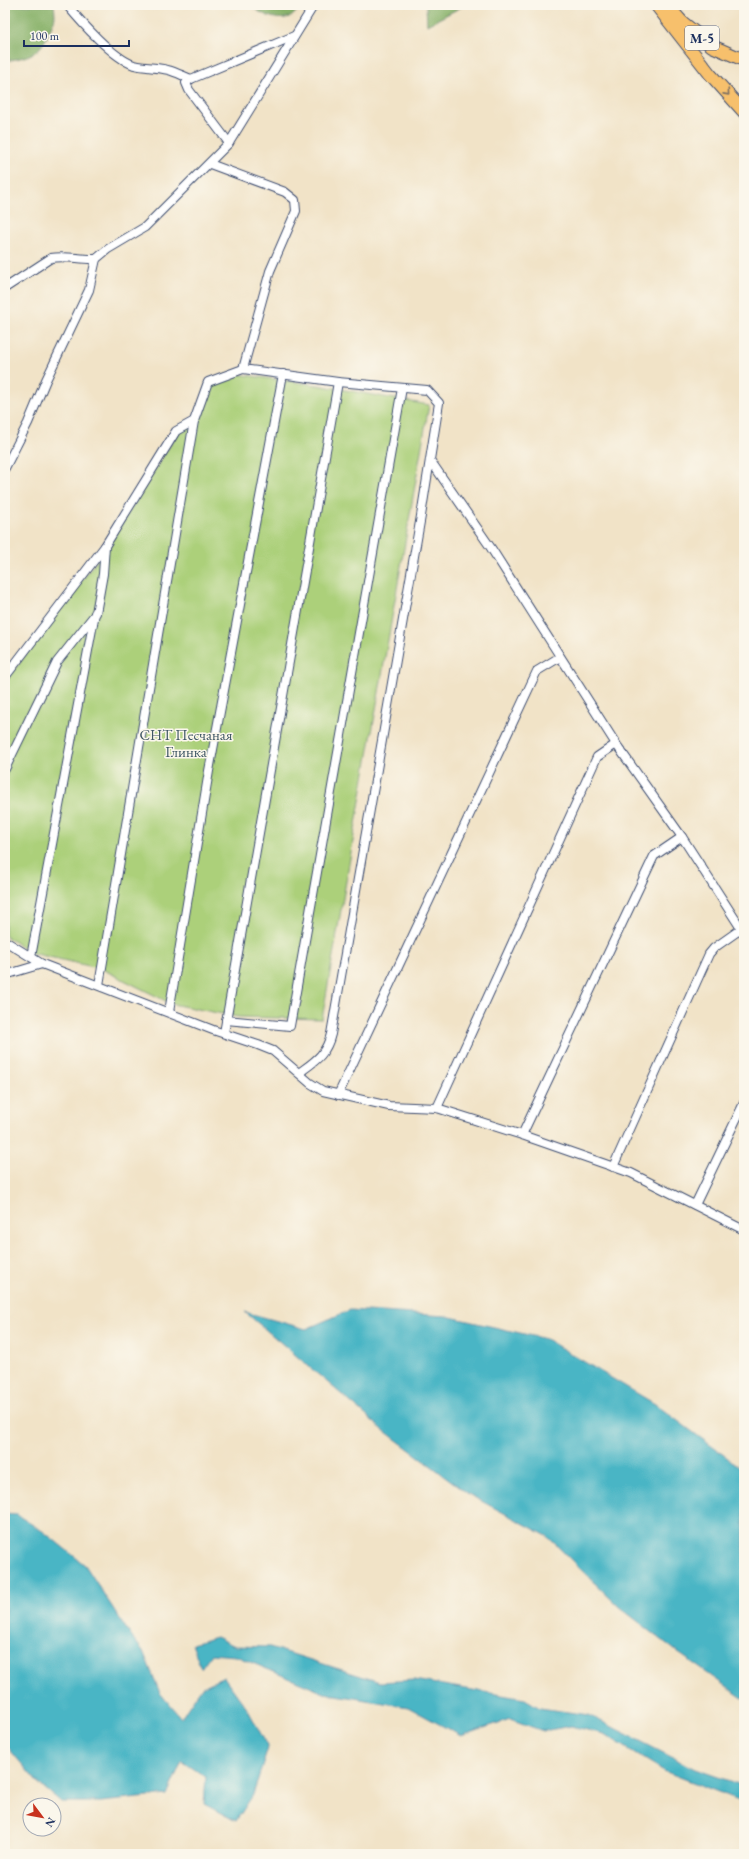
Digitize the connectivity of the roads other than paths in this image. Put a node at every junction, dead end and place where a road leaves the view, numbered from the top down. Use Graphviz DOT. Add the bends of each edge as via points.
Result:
graph roads {
  1 [pos="67,5"];
  2 [pos="314,5"];
  3 [pos="656,5"];
  4 [pos="667,5"];
  5 [pos="294,36"];
  6 [pos="744,60"];
  7 [pos="191,79"];
  8 [pos="744,112"];
  9 [pos="229,144"];
  10 [pos="210,164"];
  11 [pos="96,259"];
  12 [pos="5,288"];
  13 [pos="243,369"];
  14 [pos="283,374"];
  15 [pos="338,382"];
  16 [pos="402,388"];
  17 [pos="194,421"];
  18 [pos="430,460"];
  19 [pos="5,468"];
  20 [pos="105,546"];
  21 [pos="96,612"];
  22 [pos="560,657"];
  23 [pos="5,677"];
  24 [pos="616,744"];
  25 [pos="5,769"];
  26 [pos="682,837"];
  27 [pos="743,931"];
  28 [pos="5,941"];
  29 [pos="31,957"];
  30 [pos="42,964"];
  31 [pos="5,975"];
  32 [pos="99,985"];
  33 [pos="169,1012"];
  34 [pos="226,1020"];
  35 [pos="224,1033"];
  36 [pos="298,1073"];
  37 [pos="338,1095"];
  38 [pos="744,1103"];
  39 [pos="437,1108"];
  40 [pos="522,1135"];
  41 [pos="612,1167"];
  42 [pos="695,1205"];
  43 [pos="744,1230"];
  1 -- 7 [label="street" via="122,60 158,70 166,69"];
  2 -- 5 [label="street"];
  3 -- 8 [label="main road, М-5, one-way" via="710,74"];
  4 -- 6 [label="main road, М-5" via="682,22 712,46"];
  5 -- 7 [label="street"];
  5 -- 9 [label="street"];
  7 -- 9 [label="street" via="186,83 189,90"];
  9 -- 10 [label="street"];
  10 -- 11 [label="street" via="145,227"];
  10 -- 13 [label="street" via="285,192 294,200 296,206 294,217 270,270"];
  11 -- 12 [label="street" via="82,260 60,256 51,258"];
  11 -- 19 [label="street" via="89,290"];
  13 -- 14 [label="street"];
  13 -- 17 [label="street" via="208,382"];
  14 -- 15 [label="street"];
  14 -- 33 [label="street" via="209,771"];
  15 -- 16 [label="street"];
  15 -- 34 [label="street"];
  16 -- 18 [label="street" via="427,390 439,402"];
  16 -- 34 [label="street" via="290,1026"];
  17 -- 20 [label="street" via="176,431"];
  17 -- 32 [label="street"];
  18 -- 22 [label="street" via="491,548"];
  18 -- 36 [label="street" via="329,1042 319,1058"];
  20 -- 21 [label="street"];
  20 -- 23 [label="street"];
  21 -- 25 [label="street" via="57,662"];
  21 -- 29 [label="street"];
  22 -- 24 [label="street"];
  22 -- 37 [label="street" via="537,671"];
  24 -- 26 [label="street"];
  24 -- 39 [label="street" via="597,757"];
  26 -- 27 [label="street"];
  26 -- 40 [label="street" via="654,856"];
  27 -- 41 [label="street" via="714,948 709,954"];
  28 -- 29 [label="street"];
  29 -- 30 [label="street"];
  30 -- 31 [label="street"];
  30 -- 32 [label="street"];
  32 -- 33 [label="street"];
  33 -- 35 [label="street"];
  34 -- 35 [label="street"];
  35 -- 36 [label="street" via="273,1051"];
  36 -- 37 [label="street" via="323,1091"];
  37 -- 39 [label="street" via="389,1106"];
  38 -- 42 [label="street"];
  39 -- 40 [label="street"];
  40 -- 41 [label="street"];
  41 -- 42 [label="street" via="631,1173"];
  42 -- 43 [label="street"];
}
